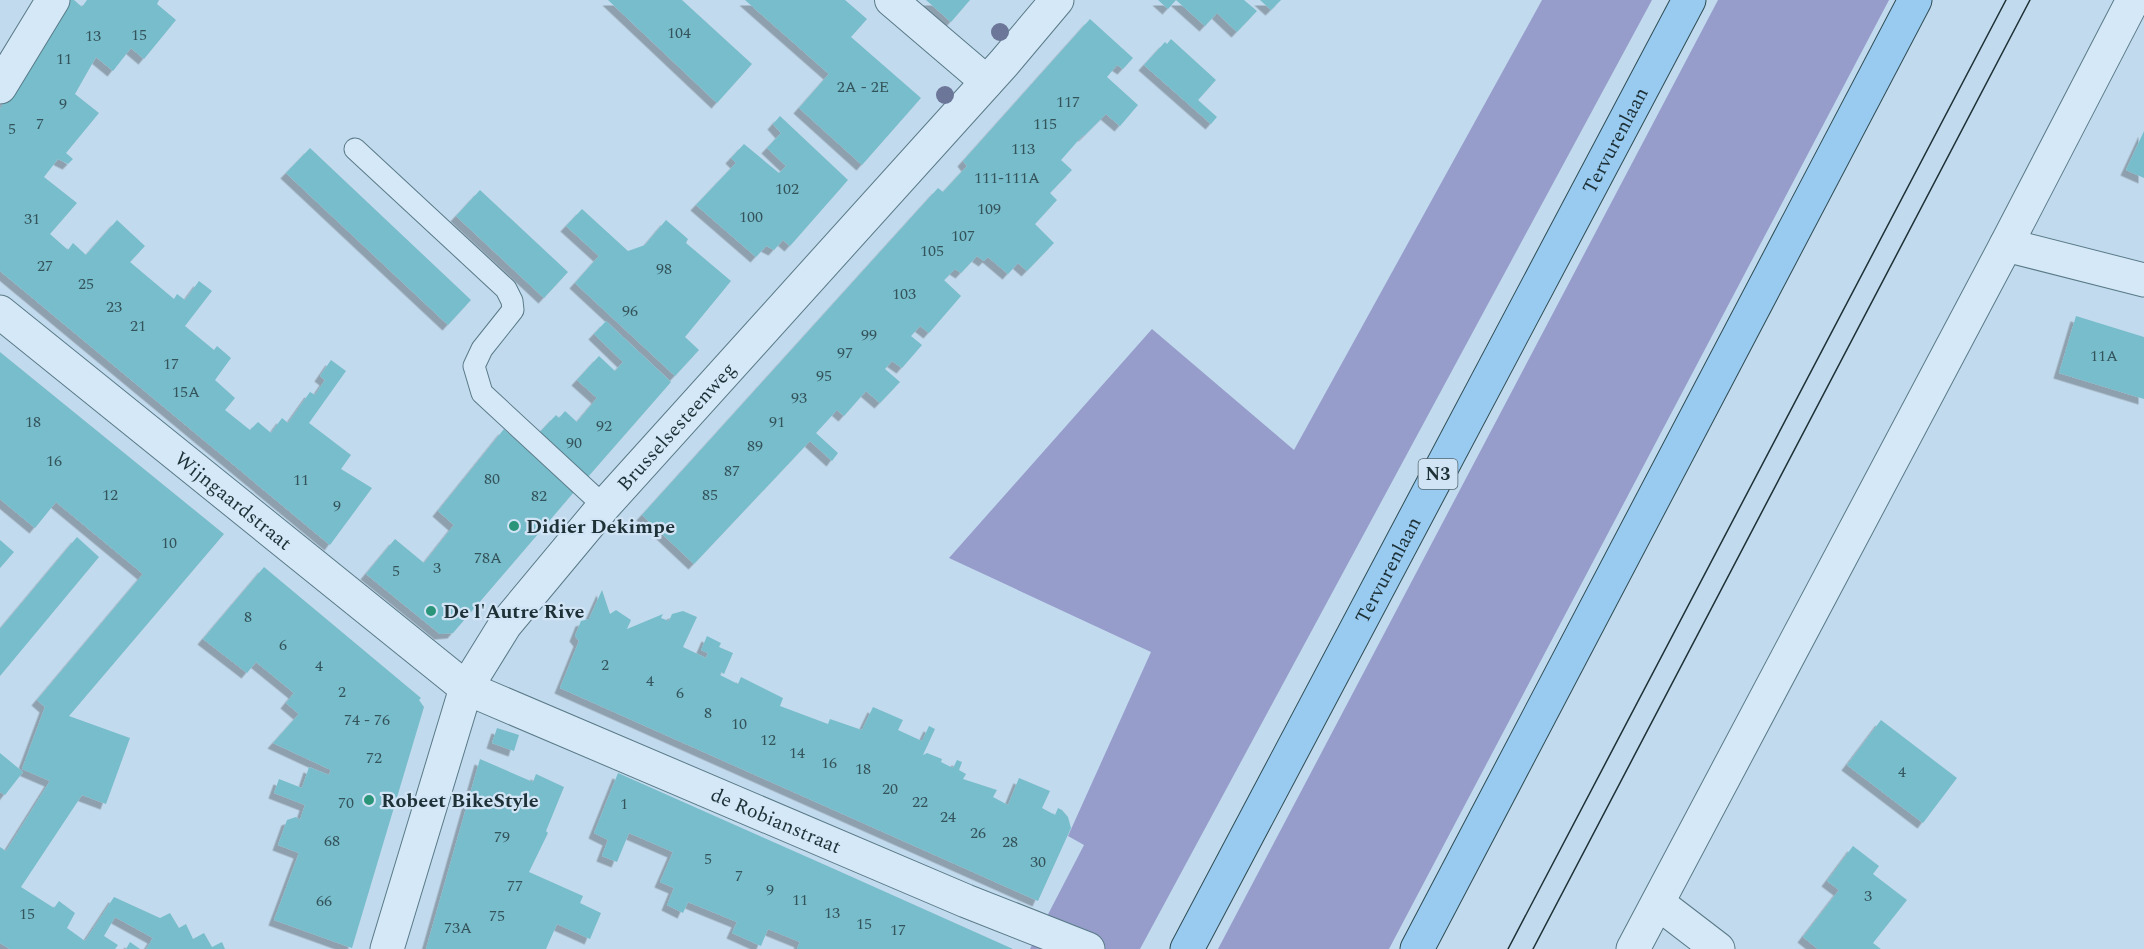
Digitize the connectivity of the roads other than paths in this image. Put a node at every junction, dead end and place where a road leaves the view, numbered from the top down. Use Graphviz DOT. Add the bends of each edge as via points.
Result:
graph roads {
  1 [pos="53,0"];
  2 [pos="891,0"];
  3 [pos="1057,0"];
  4 [pos="1689,0"];
  5 [pos="1915,0"];
  6 [pos="2133,0"];
  7 [pos="987,82"];
  8 [pos="0,87"];
  9 [pos="354,150"];
  10 [pos="2006,245"];
  11 [pos="2144,280"];
  12 [pos="0,312"];
  13 [pos="604,506"];
  14 [pos="466,688"];
  15 [pos="1658,903"];
  16 [pos="387,949"];
  17 [pos="1088,949"];
  18 [pos="1187,949"];
  19 [pos="1417,949"];
  20 [pos="1633,949"];
  21 [pos="1718,949"];
  1 -- 8 [label="street"];
  2 -- 7 [label="street"];
  3 -- 7 [label="street, Brusselsesteenweg"];
  4 -- 18 [label="main road, Tervurenlaan / N3"];
  5 -- 19 [label="main road"];
  6 -- 10 [label="street"];
  7 -- 13 [label="street, Brusselsesteenweg"];
  9 -- 13 [label="lane" via="506,290 513,310 482,349 474,366 482,393"];
  10 -- 11 [label="street"];
  10 -- 15 [label="street"];
  12 -- 14 [label="street, Wijngaardstraat"];
  13 -- 14 [label="street, Brusselsesteenweg" via="504,625"];
  14 -- 16 [label="street, Brusselsesteenweg"];
  14 -- 17 [label="street, de Robianstraat"];
  15 -- 20 [label="street"];
  15 -- 21 [label="street"];
}
